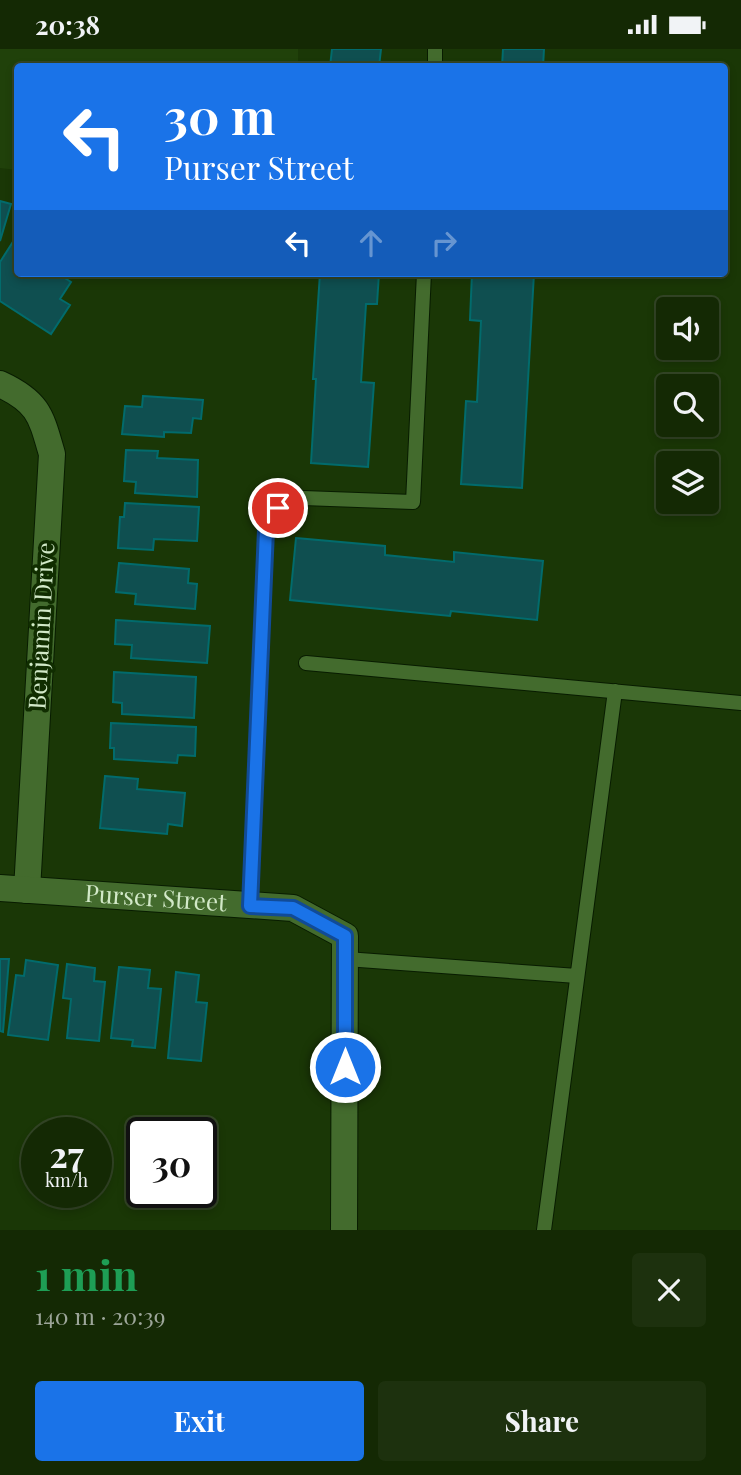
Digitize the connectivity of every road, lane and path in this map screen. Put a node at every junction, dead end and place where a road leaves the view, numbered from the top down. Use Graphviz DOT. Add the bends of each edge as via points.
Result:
graph roads {
  1 [pos="424,277"];
  2 [pos="0,384"];
  3 [pos="306,663"];
  4 [pos="615,691"];
  5 [pos="741,703"];
  6 [pos="0,888"];
  7 [pos="27,890"];
  8 [pos="250,906"];
  9 [pos="346,959"];
  10 [pos="577,976"];
  11 [pos="344,1230"];
  12 [pos="544,1230"];
  1 -- 8 [label="lane" via="413,502 303,498 278,508 266,530"];
  2 -- 7 [label="street, Benjamin Drive" via="19,393 41,416 52,454"];
  3 -- 4 [label="lane"];
  4 -- 5 [label="lane"];
  4 -- 10 [label="lane"];
  6 -- 7 [label="street, Purser Street"];
  7 -- 8 [label="street, Purser Street"];
  8 -- 9 [label="street, Purser Street" via="293,908 345,936"];
  9 -- 10 [label="lane"];
  9 -- 11 [label="street, Purser Street"];
  10 -- 12 [label="lane"];
}
